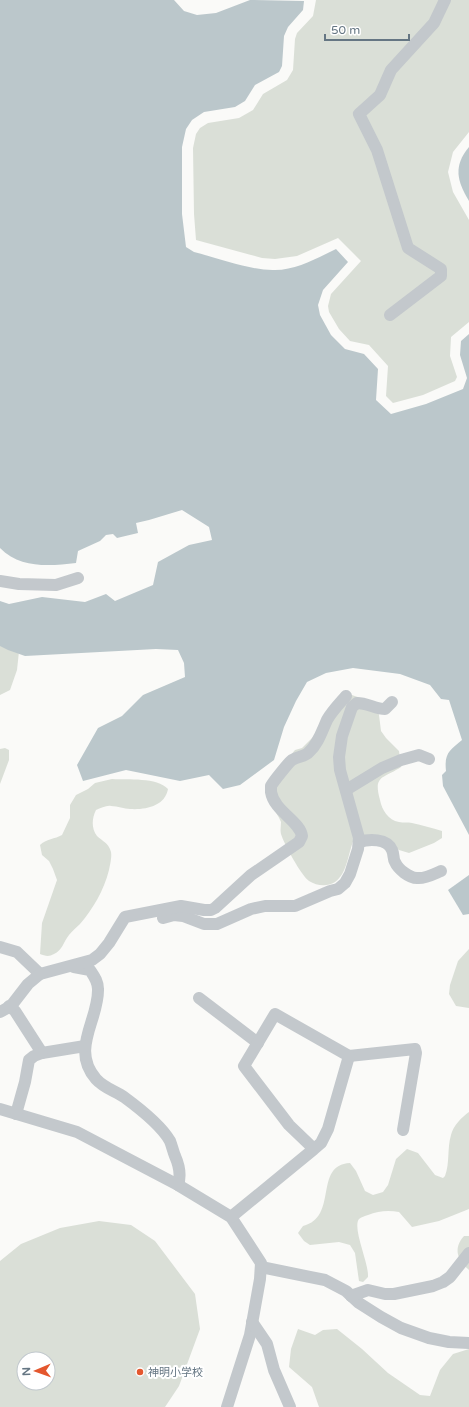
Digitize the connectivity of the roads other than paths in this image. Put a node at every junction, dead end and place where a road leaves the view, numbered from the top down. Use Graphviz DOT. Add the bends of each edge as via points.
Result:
graph roads {
  1 [pos="445,0"];
  2 [pos="390,315"];
  3 [pos="78,578"];
  4 [pos="0,581"];
  5 [pos="346,696"];
  6 [pos="392,702"];
  7 [pos="429,759"];
  8 [pos="346,790"];
  9 [pos="358,842"];
  10 [pos="441,871"];
  11 [pos="141,914"];
  12 [pos="0,947"];
  13 [pos="68,967"];
  14 [pos="40,974"];
  15 [pos="199,998"];
  16 [pos="5,1009"];
  17 [pos="258,1042"];
  18 [pos="85,1046"];
  19 [pos="42,1053"];
  20 [pos="349,1056"];
  21 [pos="0,1109"];
  22 [pos="16,1114"];
  23 [pos="404,1130"];
  24 [pos="314,1149"];
  25 [pos="178,1185"];
  26 [pos="231,1217"];
  27 [pos="469,1253"];
  28 [pos="261,1267"];
  29 [pos="351,1296"];
  30 [pos="252,1322"];
  31 [pos="469,1344"];
  32 [pos="227,1407"];
  33 [pos="290,1407"];
  1 -- 2 [label="street" via="434,23 391,70 380,95 359,114 377,150 408,248 442,269 441,276"];
  3 -- 4 [label="street" via="56,585"];
  5 -- 11 [label="street" via="328,719 310,752 291,761 271,786 273,799 282,812 300,828 302,836 299,842 251,875 215,908 204,910 181,906"];
  6 -- 8 [label="street" via="385,709 362,702 357,702 352,708 339,746 340,770"];
  7 -- 8 [label="street" via="419,755 401,760 382,768"];
  8 -- 9 [label="street"];
  9 -- 10 [label="street" via="367,839 387,844 391,848 394,862 405,874 412,877 418,878"];
  9 -- 11 [label="street" via="355,860 345,883 338,889 294,906 265,906 251,909 209,925 183,916 151,919"];
  11 -- 13 [label="street" via="125,917 109,943 92,960"];
  12 -- 14 [label="street" via="17,952"];
  13 -- 14 [label="street"];
  13 -- 18 [label="street" via="90,970 97,981 96,1007"];
  14 -- 16 [label="street"];
  15 -- 17 [label="street"];
  16 -- 19 [label="street" via="15,1011"];
  17 -- 20 [label="street" via="275,1014"];
  17 -- 24 [label="street" via="244,1066 289,1125"];
  18 -- 19 [label="street"];
  18 -- 25 [label="street" via="85,1057 96,1079 147,1114 170,1141 177,1161 180,1179"];
  19 -- 22 [label="street" via="29,1060"];
  20 -- 23 [label="street" via="415,1049"];
  20 -- 24 [label="street" via="328,1129 321,1143"];
  21 -- 22 [label="street"];
  22 -- 25 [label="street" via="77,1132"];
  24 -- 26 [label="street"];
  25 -- 26 [label="street"];
  26 -- 28 [label="street" via="261,1263"];
  27 -- 29 [label="street" via="450,1277 433,1286 394,1294 368,1290"];
  28 -- 29 [label="street" via="325,1280"];
  28 -- 30 [label="street"];
  29 -- 31 [label="street" via="381,1317 408,1331 429,1338"];
  30 -- 32 [label="street"];
  30 -- 33 [label="street" via="267,1344 274,1370"];
}
